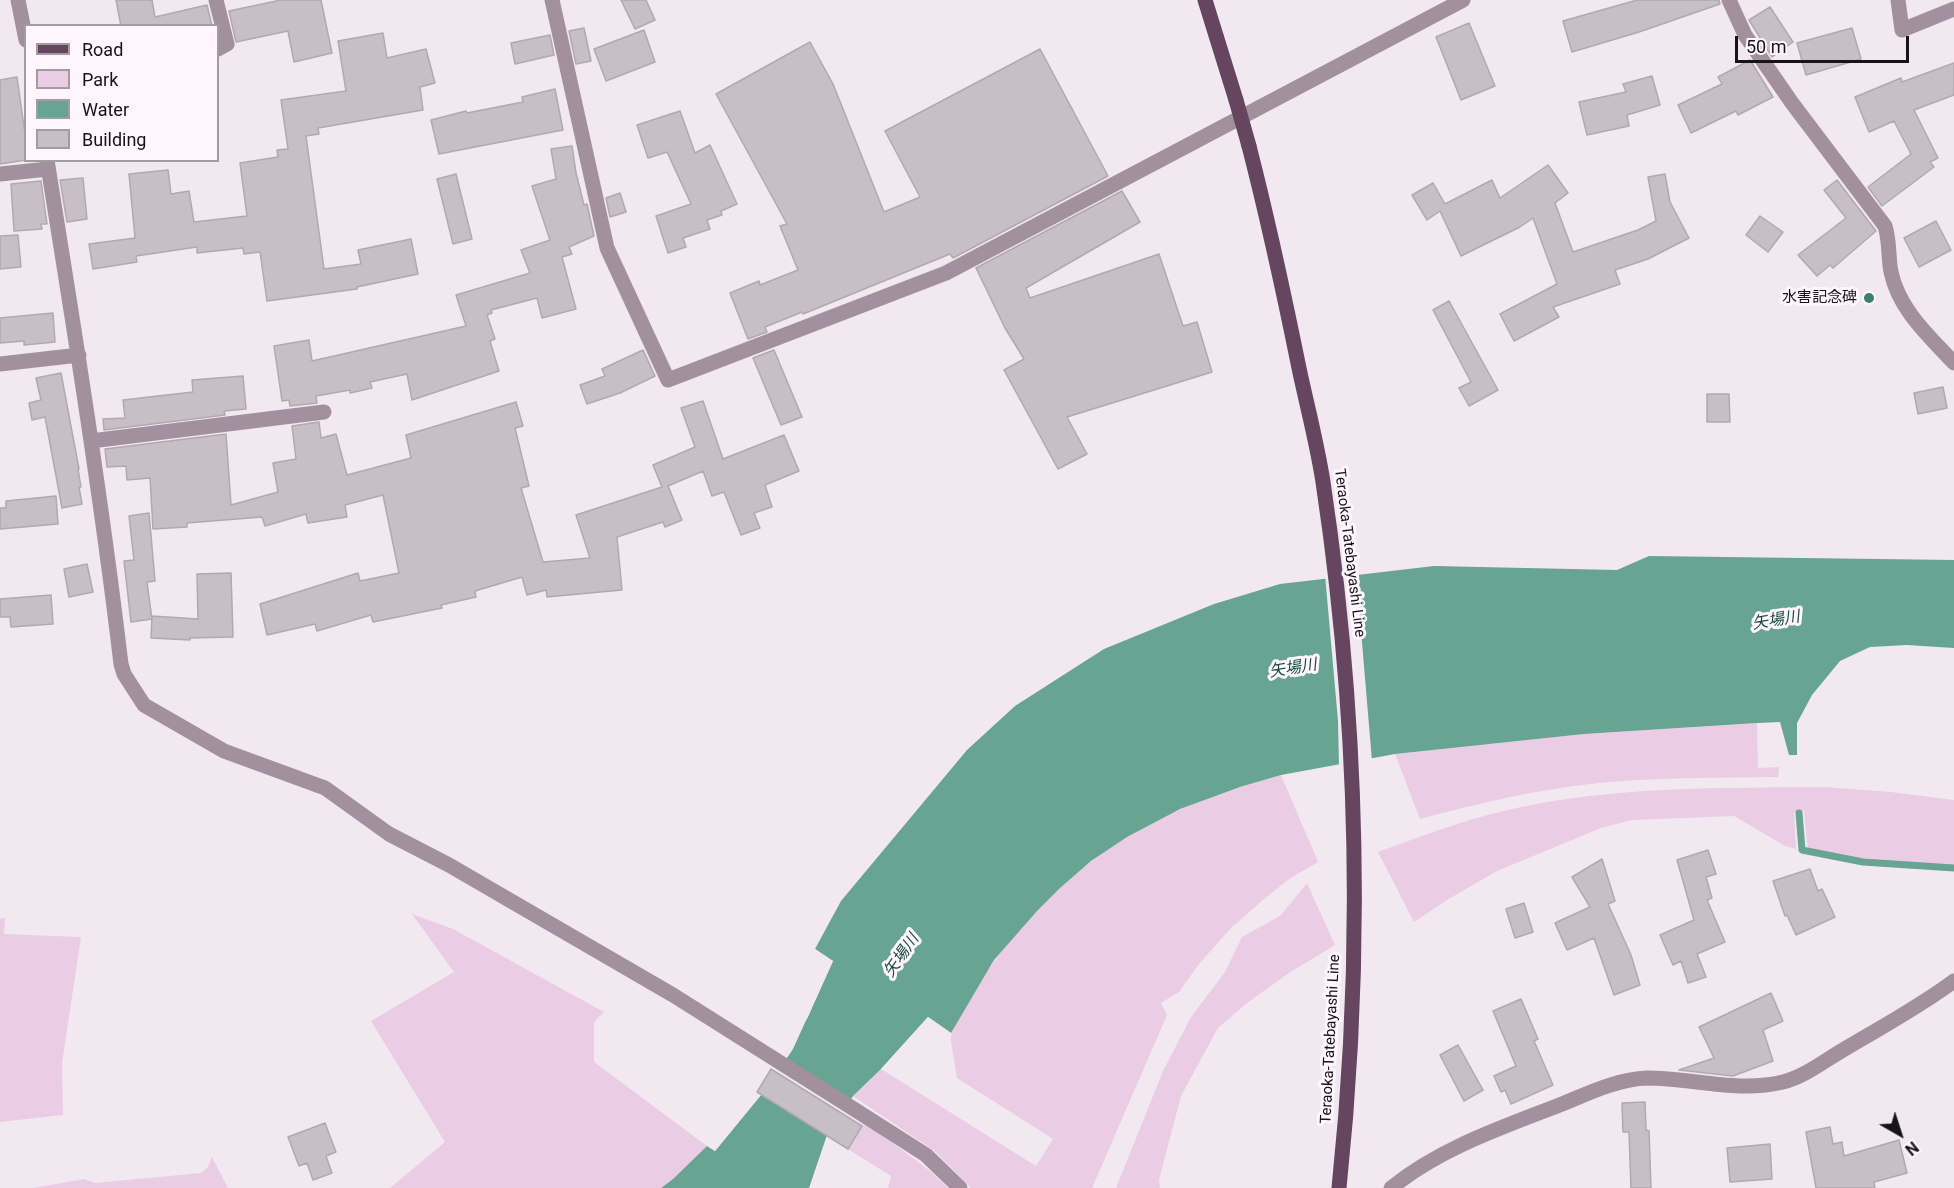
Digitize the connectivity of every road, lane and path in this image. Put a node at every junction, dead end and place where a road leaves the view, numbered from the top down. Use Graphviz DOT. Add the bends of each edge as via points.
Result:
graph roads {
  1 [pos="18,0"];
  2 [pos="216,0"];
  3 [pos="552,0"];
  4 [pos="1205,0"];
  5 [pos="1463,0"];
  6 [pos="1729,0"];
  7 [pos="1898,0"];
  8 [pos="1954,9"];
  9 [pos="24,30"];
  10 [pos="219,48"];
  11 [pos="47,164"];
  12 [pos="0,174"];
  13 [pos="79,355"];
  14 [pos="1954,363"];
  15 [pos="0,364"];
  16 [pos="324,412"];
  17 [pos="92,441"];
  18 [pos="1954,981"];
  19 [pos="960,1188"];
  20 [pos="1339,1188"];
  21 [pos="1391,1188"];
  1 -- 9 [label="street"];
  2 -- 10 [label="street" via="226,44"];
  3 -- 5 [label="street" via="607,248 668,380 946,273"];
  4 -- 20 [label="main road, Teraoka-Tatebayashi Line, bridge" via="1249,146 1283,290 1322,480 1342,640 1355,884 1350,1038"];
  6 -- 14 [label="street" via="1745,35 1785,93 1885,226 1891,272 1900,298 1914,320"];
  7 -- 8 [label="street" via="1902,30"];
  11 -- 12 [label="street"];
  11 -- 13 [label="street"];
  13 -- 15 [label="street"];
  13 -- 17 [label="street"];
  16 -- 17 [label="street"];
  17 -- 19 [label="street" via="121,663 144,705 224,751 325,788 389,834 673,995 926,1155"];
  18 -- 21 [label="street" via="1784,1082 1725,1086 1646,1078 1619,1082 1436,1158"];
}
